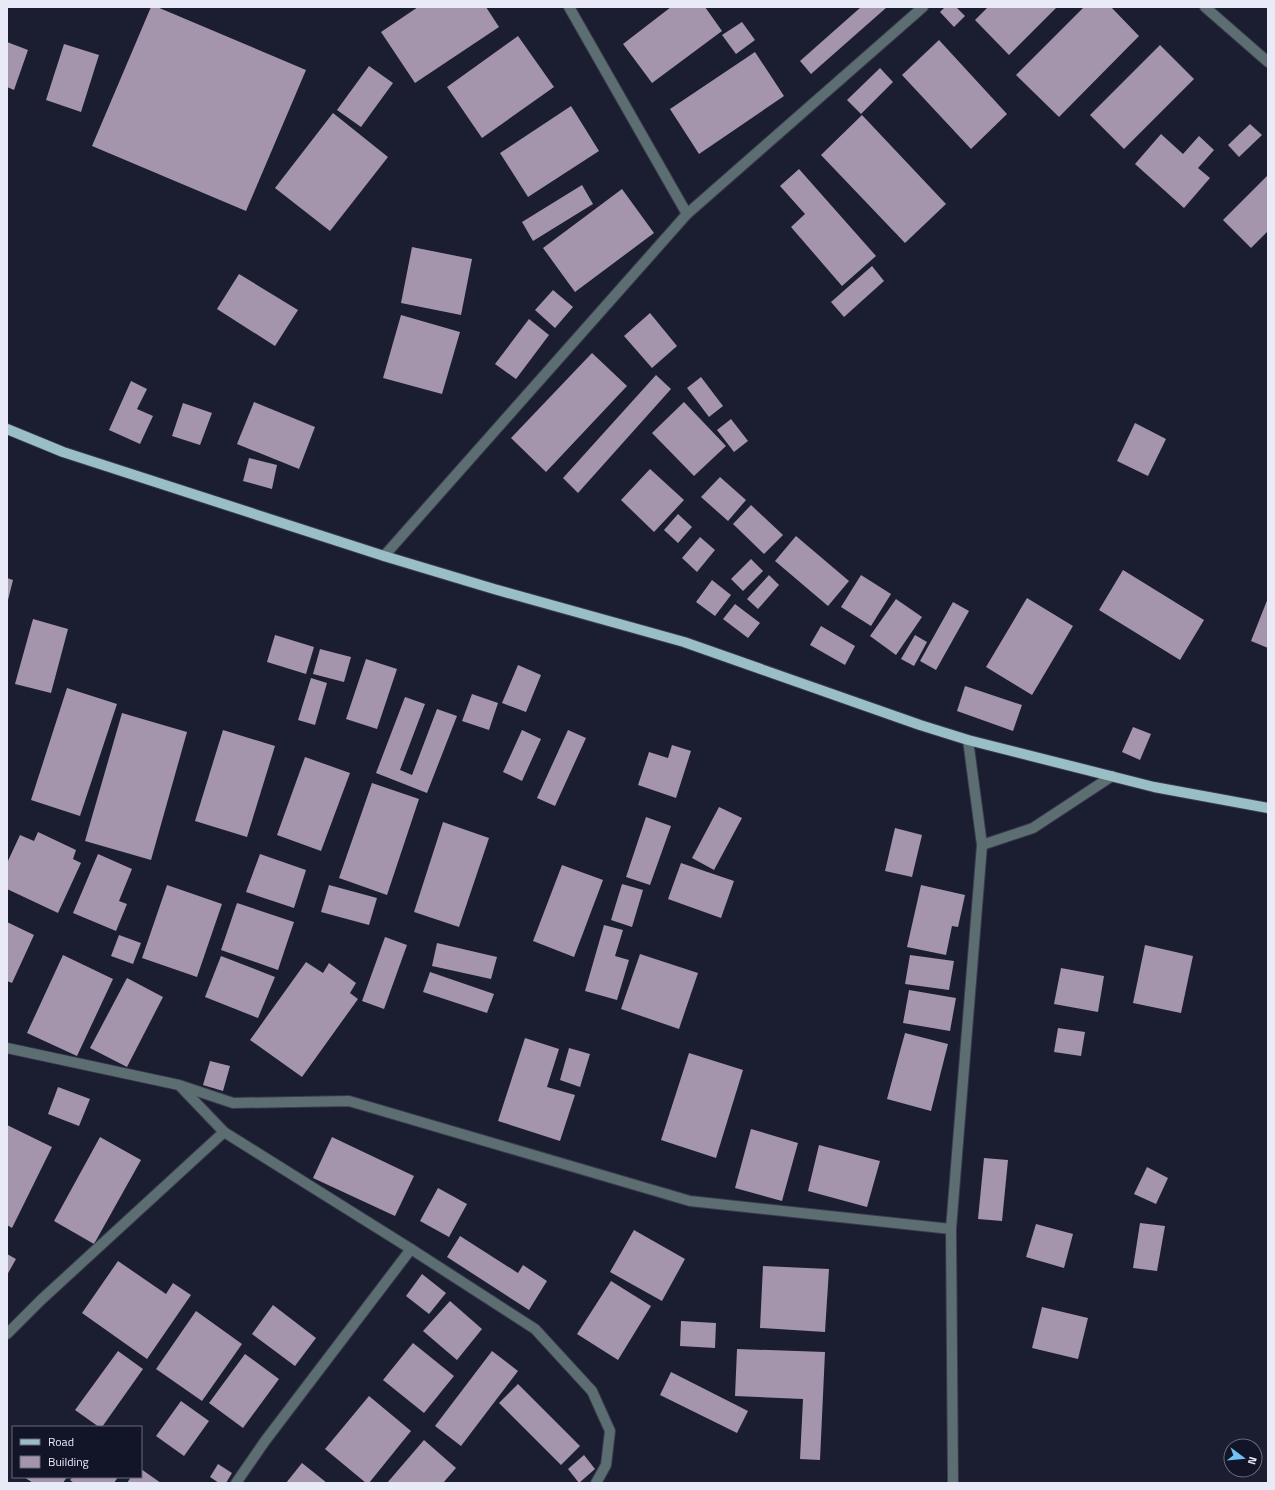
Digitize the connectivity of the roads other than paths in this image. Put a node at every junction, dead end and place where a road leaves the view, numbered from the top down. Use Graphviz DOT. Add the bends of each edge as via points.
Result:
graph roads {
  1 [pos="570,7"];
  2 [pos="923,7"];
  3 [pos="1205,7"];
  4 [pos="1268,62"];
  5 [pos="687,214"];
  6 [pos="7,429"];
  7 [pos="384,556"];
  8 [pos="968,740"];
  9 [pos="1112,776"];
  10 [pos="1268,808"];
  11 [pos="982,845"];
  12 [pos="7,1048"];
  13 [pos="179,1085"];
  14 [pos="224,1132"];
  15 [pos="951,1229"];
  16 [pos="411,1249"];
  17 [pos="7,1334"];
  18 [pos="236,1483"];
  19 [pos="596,1483"];
  20 [pos="953,1483"];
  1 -- 5 [label="street"];
  2 -- 5 [label="street"];
  3 -- 4 [label="street"];
  5 -- 7 [label="street"];
  6 -- 7 [label="main road" via="63,452"];
  7 -- 8 [label="main road" via="684,642"];
  8 -- 9 [label="main road"];
  8 -- 11 [label="street"];
  9 -- 10 [label="main road" via="1154,787"];
  9 -- 11 [label="street" via="1033,828"];
  11 -- 15 [label="street"];
  12 -- 13 [label="street"];
  13 -- 14 [label="street"];
  13 -- 15 [label="street" via="233,1103 349,1101 690,1201"];
  14 -- 16 [label="street"];
  14 -- 17 [label="street"];
  15 -- 20 [label="street"];
  16 -- 18 [label="street"];
  16 -- 19 [label="street" via="535,1329 592,1391 610,1431 606,1465"];
}
